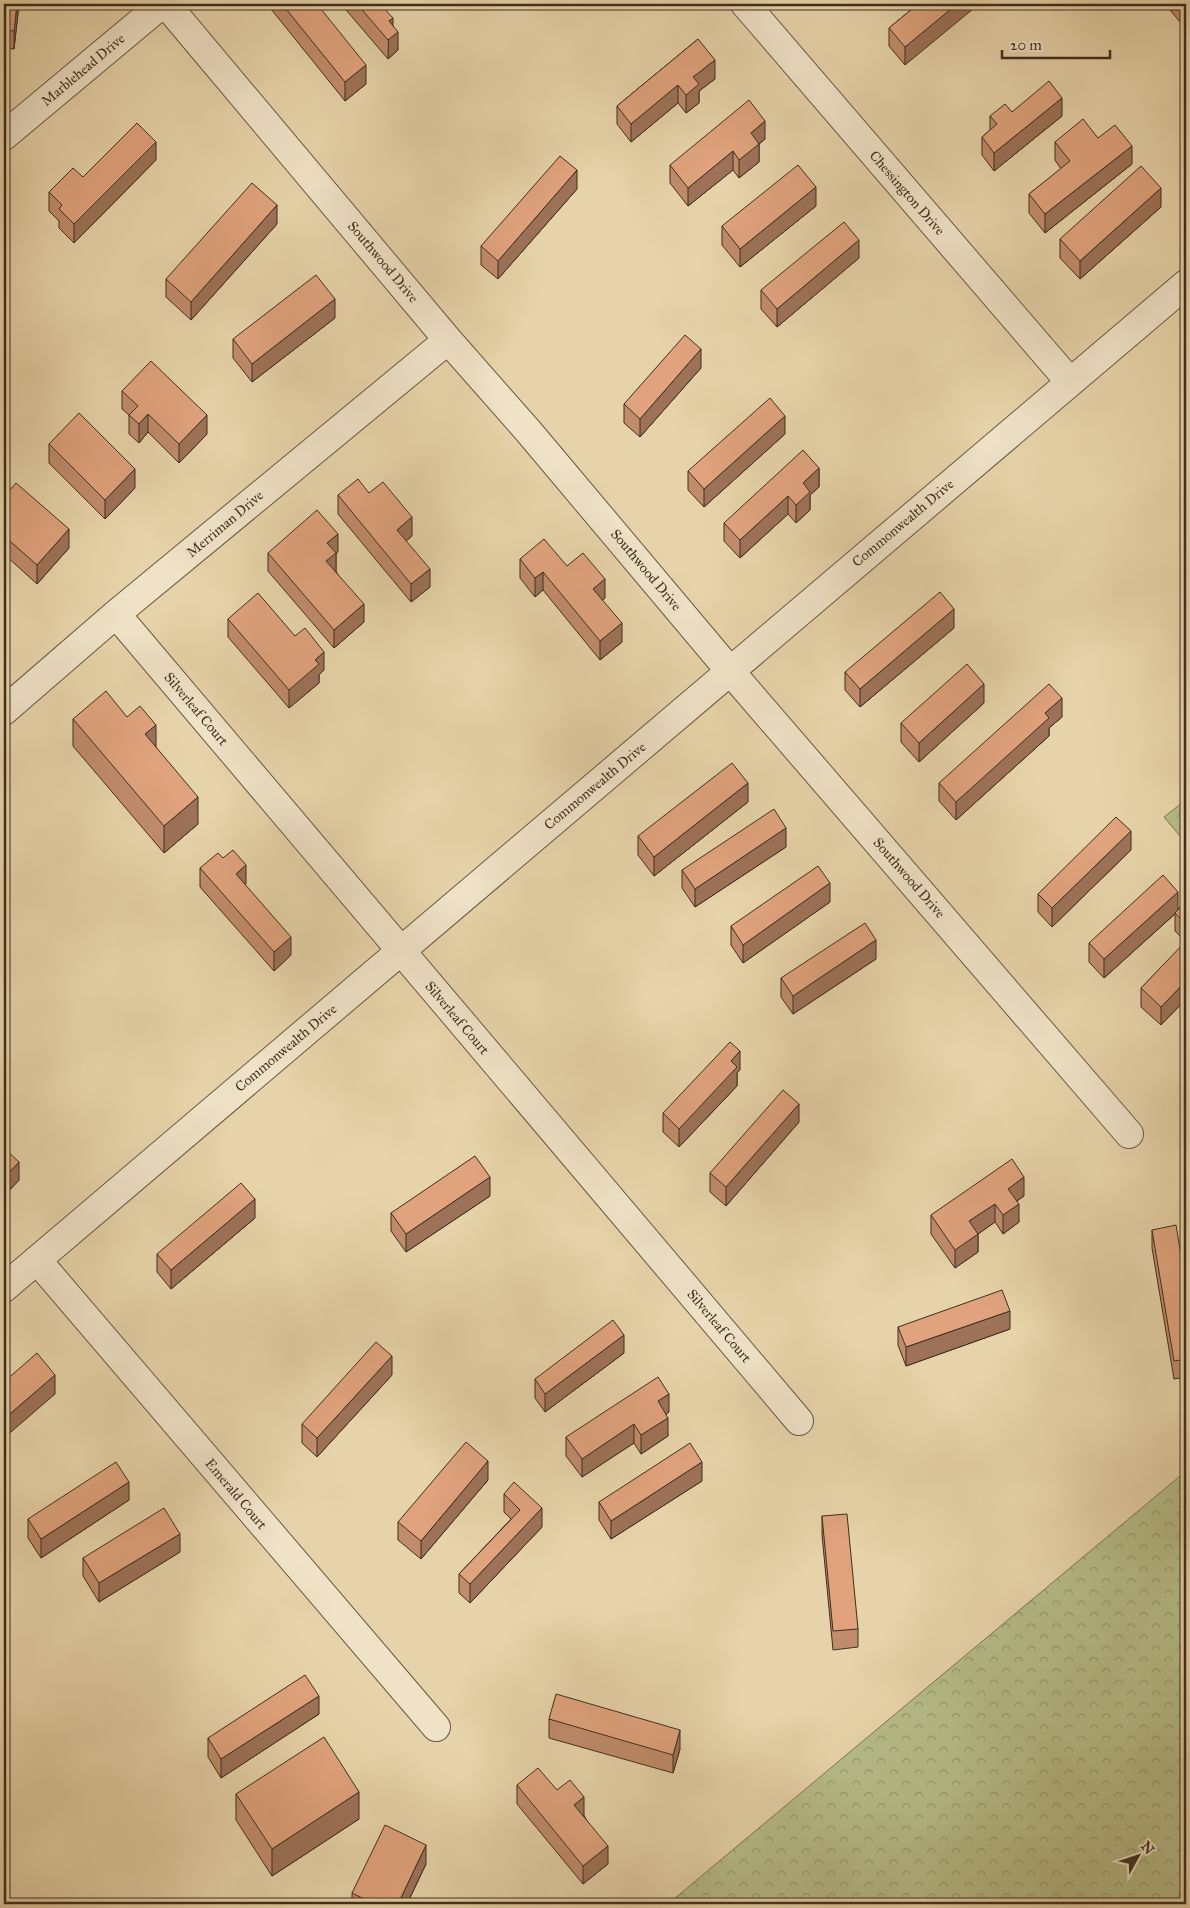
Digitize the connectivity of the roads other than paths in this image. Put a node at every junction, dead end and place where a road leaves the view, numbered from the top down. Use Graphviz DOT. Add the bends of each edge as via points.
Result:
graph roads {
  1 [pos="162,4"];
  2 [pos="166,4"];
  3 [pos="745,4"];
  4 [pos="4,136"];
  5 [pos="1186,284"];
  6 [pos="448,340"];
  7 [pos="1070,382"];
  8 [pos="116,614"];
  9 [pos="730,671"];
  10 [pos="4,711"];
  11 [pos="401,951"];
  12 [pos="1128,1134"];
  13 [pos="37,1260"];
  14 [pos="4,1288"];
  15 [pos="800,1421"];
  16 [pos="436,1727"];
  1 -- 4 [label="street, Marblehead Drive"];
  2 -- 6 [label="street, Southwood Drive"];
  3 -- 7 [label="street, Chessington Drive"];
  5 -- 7 [label="street, Commonwealth Drive"];
  6 -- 8 [label="street, Merriman Drive"];
  6 -- 9 [label="street, Southwood Drive"];
  7 -- 9 [label="street, Commonwealth Drive"];
  8 -- 10 [label="street, Merriman Drive"];
  8 -- 11 [label="street, Silverleaf Court"];
  9 -- 11 [label="street, Commonwealth Drive"];
  9 -- 12 [label="street, Southwood Drive"];
  11 -- 13 [label="street, Commonwealth Drive"];
  11 -- 15 [label="street, Silverleaf Court"];
  13 -- 14 [label="street, Commonwealth Drive"];
  13 -- 16 [label="street, Emerald Court"];
}
